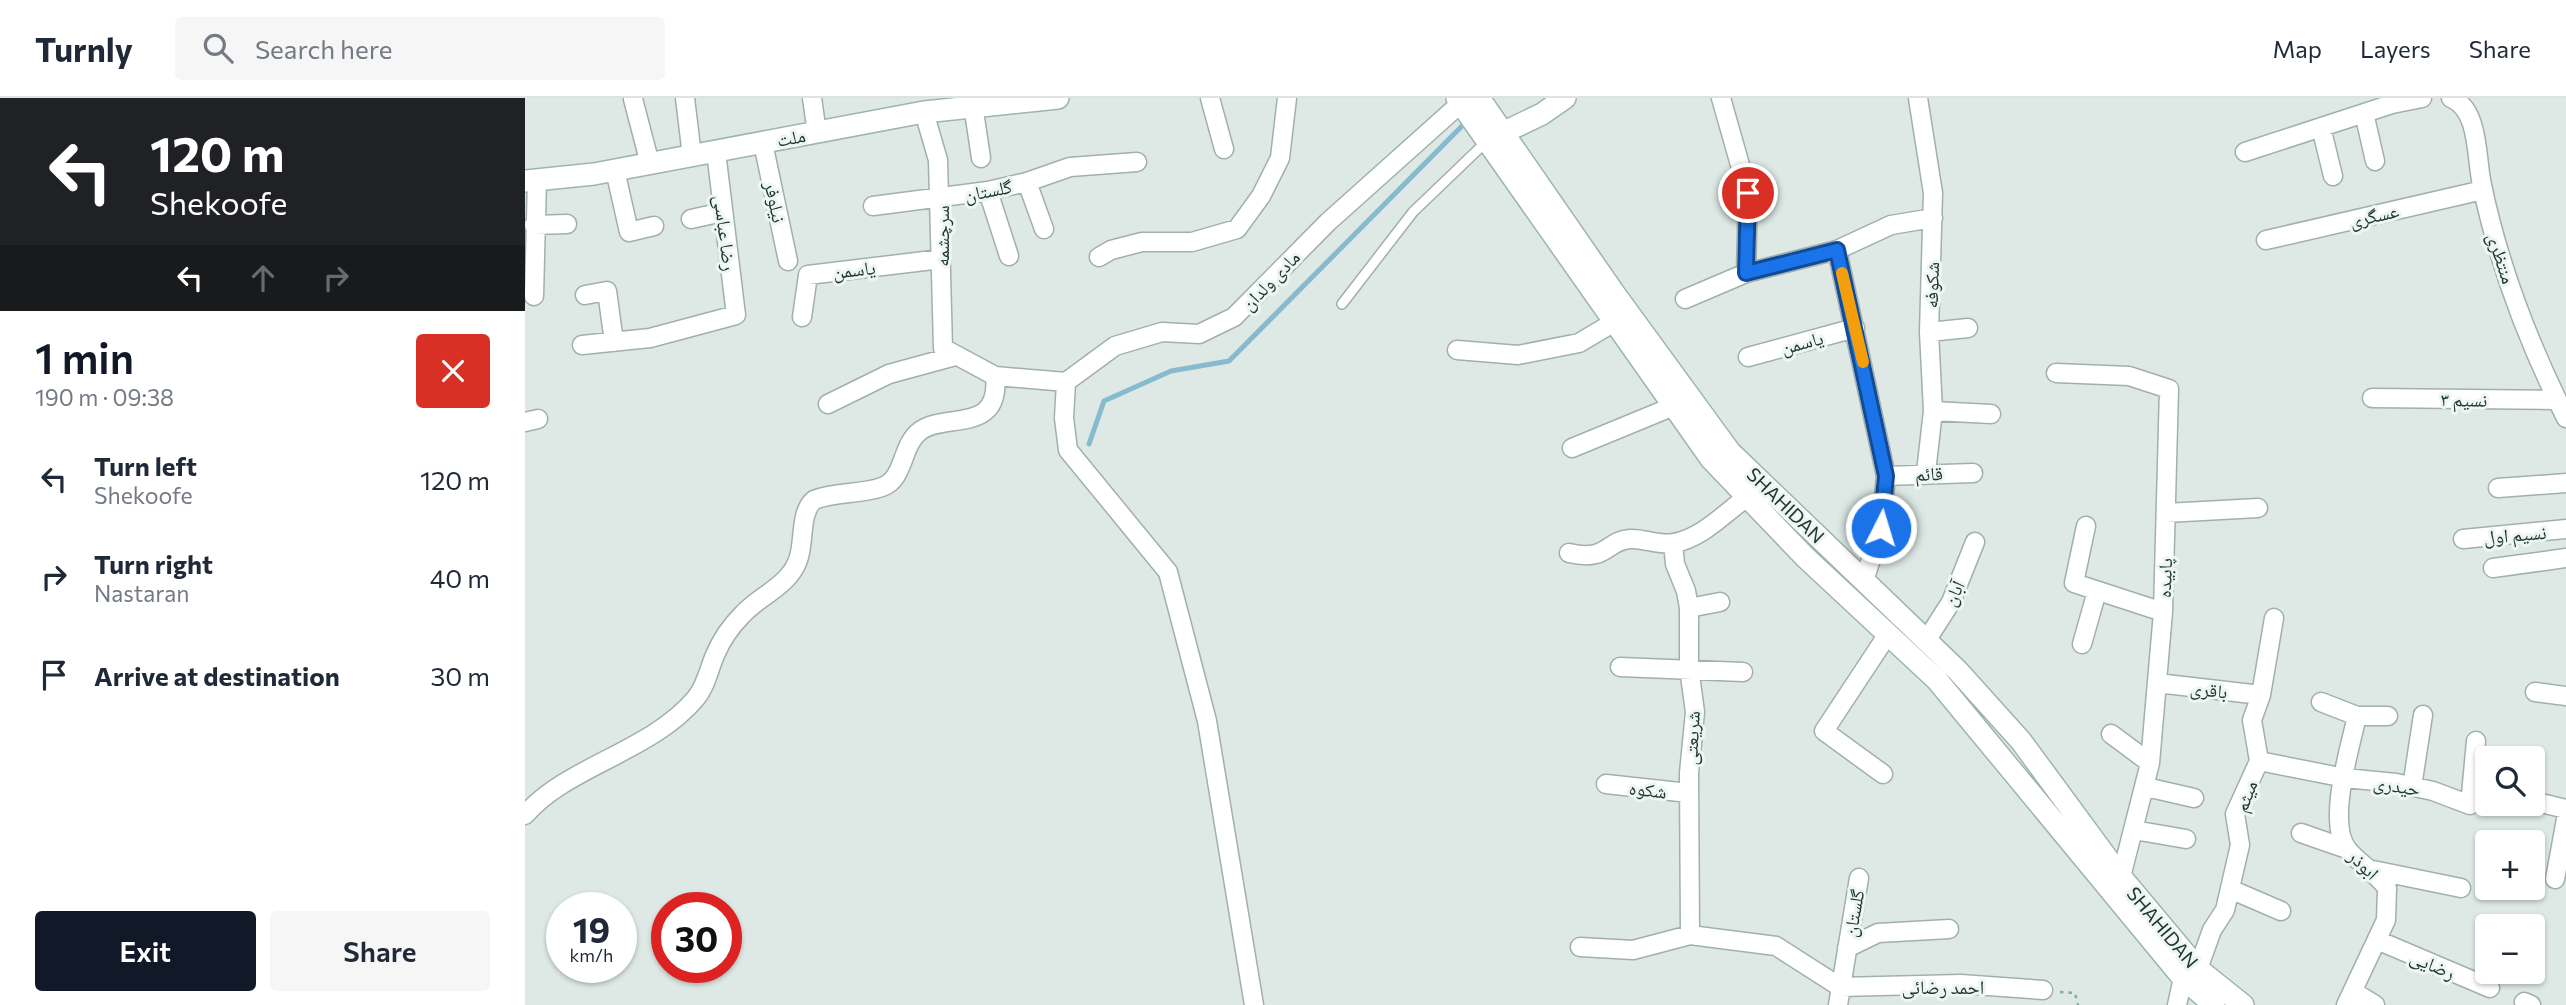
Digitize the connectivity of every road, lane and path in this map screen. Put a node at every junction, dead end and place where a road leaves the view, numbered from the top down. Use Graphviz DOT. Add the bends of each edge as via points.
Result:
graph roads {
  1 [pos="685,98"];
  2 [pos="812,98"];
  3 [pos="1058,98"];
  4 [pos="1210,98"];
  5 [pos="1287,98"];
  6 [pos="1565,98"];
  7 [pos="1721,98"];
  8 [pos="1919,98"];
  9 [pos="2422,98"];
  10 [pos="2451,98"];
  11 [pos="633,99"];
  12 [pos="1466,100"];
  13 [pos="973,102"];
  14 [pos="924,112"];
  15 [pos="2364,113"];
  16 [pos="2322,127"];
  17 [pos="817,133"];
  18 [pos="1495,137"];
  19 [pos="764,143"];
  20 [pos="1224,149"];
  21 [pos="716,152"];
  22 [pos="2245,152"];
  23 [pos="692,156"];
  24 [pos="981,158"];
  25 [pos="2375,161"];
  26 [pos="1136,162"];
  27 [pos="650,164"];
  28 [pos="615,170"];
  29 [pos="2333,176"];
  30 [pos="531,181"];
  31 [pos="1027,182"];
  32 [pos="2483,190"];
  33 [pos="988,191"];
  34 [pos="941,199"];
  35 [pos="873,206"];
  36 [pos="723,212"];
  37 [pos="1933,218"];
  38 [pos="691,219"];
  39 [pos="567,224"];
  40 [pos="534,225"];
  41 [pos="654,226"];
  42 [pos="1044,229"];
  43 [pos="2266,240"];
  44 [pos="1837,250"];
  45 [pos="1009,256"];
  46 [pos="1100,257"];
  47 [pos="941,259"];
  48 [pos="788,261"];
  49 [pos="1746,273"];
  50 [pos="585,295"];
  51 [pos="534,296"];
  52 [pos="1685,299"];
  53 [pos="1342,304"];
  54 [pos="802,317"];
  55 [pos="1616,321"];
  56 [pos="1855,328"];
  57 [pos="1968,328"];
  58 [pos="1929,332"];
  59 [pos="614,342"];
  60 [pos="582,345"];
  61 [pos="1457,350"];
  62 [pos="955,356"];
  63 [pos="1748,357"];
  64 [pos="2056,373"];
  65 [pos="995,376"];
  66 [pos="1066,382"];
  67 [pos="2372,398"];
  68 [pos="2557,400"];
  69 [pos="828,404"];
  70 [pos="1674,405"];
  71 [pos="1933,411"];
  72 [pos="1991,414"];
  73 [pos="2566,418"];
  74 [pos="1572,448"];
  75 [pos="1926,472"];
  76 [pos="1973,473"];
  77 [pos="1886,476"];
  78 [pos="2566,484"];
  79 [pos="2498,488"];
  80 [pos="1747,497"];
  81 [pos="2258,508"];
  82 [pos="2165,513"];
  83 [pos="2086,526"];
  84 [pos="2566,529"];
  85 [pos="2463,539"];
  86 [pos="1975,542"];
  87 [pos="1673,543"];
  88 [pos="1569,553"];
  89 [pos="2566,558"];
  90 [pos="2493,568"];
  91 [pos="1864,581"];
  92 [pos="2097,591"];
  93 [pos="1720,602"];
  94 [pos="1689,608"];
  95 [pos="2163,612"];
  96 [pos="2274,618"];
  97 [pos="1888,634"];
  98 [pos="1926,641"];
  99 [pos="2082,644"];
  100 [pos="1620,667"];
  101 [pos="1689,668"];
  102 [pos="1742,672"];
  103 [pos="2157,683"];
  104 [pos="2535,692"];
  105 [pos="2261,695"];
  106 [pos="2566,696"];
  107 [pos="2321,702"];
  108 [pos="2423,715"];
  109 [pos="2357,716"];
  110 [pos="2388,716"];
  111 [pos="2111,734"];
  112 [pos="2476,741"];
  113 [pos="2259,761"];
  114 [pos="2150,763"];
  115 [pos="1883,774"];
  116 [pos="2345,778"];
  117 [pos="1606,784"];
  118 [pos="2146,787"];
  119 [pos="2412,787"];
  120 [pos="1689,793"];
  121 [pos="2194,798"];
  122 [pos="2545,804"];
  123 [pos="2566,809"];
  124 [pos="525,815"];
  125 [pos="2566,819"];
  126 [pos="2134,830"];
  127 [pos="2301,833"];
  128 [pos="2186,839"];
  129 [pos="2347,849"];
  130 [pos="2373,870"];
  131 [pos="2121,877"];
  132 [pos="1859,878"];
  133 [pos="2555,880"];
  134 [pos="2461,888"];
  135 [pos="2230,889"];
  136 [pos="2281,911"];
  137 [pos="1949,929"];
  138 [pos="1690,935"];
  139 [pos="2377,940"];
  140 [pos="1580,947"];
  141 [pos="1847,948"];
  142 [pos="2190,974"];
  143 [pos="1840,987"];
  144 [pos="2490,988"];
  145 [pos="2043,990"];
  146 [pos="2350,999"];
  147 [pos="1254,1005"];
  148 [pos="1837,1005"];
  149 [pos="2078,1005"];
  150 [pos="2177,1005"];
  151 [pos="2214,1005"];
  152 [pos="2243,1005"];
  153 [pos="2375,1005"];
  1 -- 23 [label="street"];
  2 -- 17 [label="street"];
  3 -- 13 [label="main road, ملت"];
  4 -- 20 [label="street"];
  5 -- 46 [label="street" via="1280,158 1237,229 1192,242 1142,243"];
  6 -- 18 [label="main road"];
  7 -- 49 [label="street" via="1748,193"];
  8 -- 37 [label="street, شکوفه"];
  9 -- 15 [label="street"];
  10 -- 32 [label="street, منتظری" via="2458,101 2476,130"];
  11 -- 27 [label="street"];
  12 -- 18 [label="main road, SHAHIDAN"];
  12 -- 66 [label="street, مادی ولدان" via="1328,222 1234,317 1199,334 1163,332 1115,346"];
  13 -- 14 [label="main road, ملت"];
  13 -- 24 [label="street"];
  14 -- 17 [label="main road, ملت"];
  14 -- 34 [label="street, سرچشمه" via="938,160"];
  15 -- 16 [label="street"];
  15 -- 25 [label="street"];
  16 -- 22 [label="street"];
  16 -- 29 [label="street"];
  17 -- 19 [label="main road, ملت"];
  18 -- 53 [label="lane" via="1413,212"];
  18 -- 55 [label="main road, SHAHIDAN"];
  18 -- 91 [label="main road, SHAHIDAN" via="1730,452"];
  19 -- 21 [label="main road, ملت"];
  19 -- 48 [label="street, نیلوفر"];
  21 -- 23 [label="main road, ملت"];
  21 -- 36 [label="street, رضا عباسی"];
  23 -- 27 [label="main road, ملت"];
  26 -- 31 [label="street" via="1070,167"];
  27 -- 28 [label="main road, ملت"];
  28 -- 30 [label="main road, ملت"];
  28 -- 41 [label="street" via="629,232"];
  30 -- 40 [label="street"];
  31 -- 33 [label="street, گلستان"];
  31 -- 42 [label="street, گلستان"];
  32 -- 43 [label="street, عسگری"];
  32 -- 68 [label="street, منتظری" via="2518,314"];
  33 -- 34 [label="street, گلستان"];
  33 -- 45 [label="street"];
  34 -- 35 [label="street, گلستان"];
  34 -- 47 [label="street, سرچشمه"];
  36 -- 38 [label="street"];
  36 -- 59 [label="street, رضا عباسی" via="736,315 650,338"];
  37 -- 44 [label="street" via="1891,225"];
  37 -- 58 [label="street, شکوفه"];
  39 -- 40 [label="street"];
  40 -- 51 [label="street"];
  44 -- 49 [label="street"];
  44 -- 56 [label="street"];
  47 -- 54 [label="street, یاسمن" via="808,275"];
  47 -- 62 [label="street, سرچشمه" via="943,348"];
  49 -- 52 [label="street"];
  50 -- 59 [label="street" via="607,291"];
  55 -- 61 [label="street" via="1579,343 1518,355"];
  55 -- 70 [label="main road, SHAHIDAN"];
  56 -- 63 [label="street, یاسمن"];
  56 -- 77 [label="street"];
  57 -- 58 [label="street"];
  58 -- 71 [label="street, شکوفه"];
  59 -- 60 [label="street"];
  62 -- 65 [label="street"];
  62 -- 69 [label="street" via="889,374"];
  64 -- 82 [label="street, پابیده" via="2129,376 2169,389"];
  65 -- 66 [label="street"];
  65 -- 124 [label="street" via="992,402 979,415 922,429 908,442 896,476 885,486 819,497 809,504 795,569 788,580 741,615 716,652 693,702 615,758 551,790"];
  66 -- 147 [label="street" via="1068,450 1168,572 1207,721"];
  67 -- 68 [label="street, نسیم ۳"];
  68 -- 73 [label="street, منتظری"];
  70 -- 74 [label="street"];
  70 -- 80 [label="main road, SHAHIDAN" via="1711,459"];
  71 -- 72 [label="street"];
  71 -- 75 [label="street, شکوفه"];
  75 -- 76 [label="street, قائم"];
  75 -- 77 [label="street, قائم"];
  77 -- 91 [label="street" via="1881,528"];
  78 -- 79 [label="street"];
  80 -- 87 [label="street" via="1700,533"];
  80 -- 97 [label="main road, SHAHIDAN"];
  81 -- 82 [label="street"];
  82 -- 95 [label="street, پابیده"];
  83 -- 92 [label="street" via="2074,583"];
  84 -- 85 [label="street, نسیم اول"];
  86 -- 98 [label="street, آبان" via="1951,602"];
  87 -- 88 [label="street" via="1629,539 1602,554"];
  87 -- 94 [label="street, شریعتی"];
  89 -- 90 [label="street"];
  91 -- 98 [label="main road, SHAHIDAN"];
  92 -- 95 [label="street"];
  92 -- 99 [label="street"];
  93 -- 94 [label="street"];
  94 -- 101 [label="street, شریعتی"];
  95 -- 103 [label="street, پابیده"];
  96 -- 105 [label="street, میثم"];
  97 -- 115 [label="street" via="1824,731"];
  97 -- 142 [label="main road, SHAHIDAN" via="1937,680"];
  98 -- 131 [label="main road, SHAHIDAN" via="2021,741"];
  100 -- 101 [label="street"];
  101 -- 102 [label="street"];
  101 -- 120 [label="street, شریعتی" via="1695,736"];
  103 -- 105 [label="street, باقری"];
  103 -- 114 [label="street, پابیده"];
  104 -- 106 [label="street"];
  105 -- 113 [label="street, میثم" via="2252,720"];
  107 -- 109 [label="street"];
  108 -- 119 [label="street"];
  109 -- 110 [label="street"];
  109 -- 116 [label="street, ابوذر"];
  111 -- 114 [label="street"];
  112 -- 119 [label="street, حیدری" via="2470,805"];
  113 -- 116 [label="street, حیدری"];
  113 -- 135 [label="street, میثم" via="2235,814 2240,845"];
  114 -- 118 [label="street, پابیده"];
  116 -- 119 [label="street, حیدری"];
  116 -- 129 [label="street, ابوذر" via="2336,822"];
  117 -- 120 [label="street, شکوه"];
  118 -- 121 [label="street"];
  118 -- 126 [label="street, پابیده"];
  120 -- 138 [label="street, شریعتی"];
  122 -- 123 [label="street"];
  125 -- 133 [label="street"];
  126 -- 128 [label="street"];
  126 -- 131 [label="street, پابیده"];
  127 -- 129 [label="street"];
  129 -- 130 [label="street, ابوذر"];
  130 -- 134 [label="street"];
  130 -- 139 [label="street, ابوذر" via="2387,888 2386,920"];
  131 -- 142 [label="main road, SHAHIDAN"];
  132 -- 141 [label="street, گلستان"];
  135 -- 136 [label="street"];
  135 -- 142 [label="street, میثم" via="2225,910"];
  137 -- 141 [label="street, گلستان" via="1878,933"];
  138 -- 140 [label="street" via="1633,950"];
  138 -- 143 [label="street" via="1776,946"];
  139 -- 144 [label="street, رضایی"];
  139 -- 146 [label="street, ابوذر"];
  141 -- 143 [label="street, گلستان"];
  142 -- 150 [label="street"];
  142 -- 151 [label="main road, SHAHIDAN"];
  142 -- 152 [label="main road, SHAHIDAN"];
  143 -- 145 [label="street, احمد رضائی" via="1961,984"];
  143 -- 148 [label="street, گلستان"];
  145 -- 149 [label="path" via="2075,993"];
  146 -- 153 [label="street"];
}
